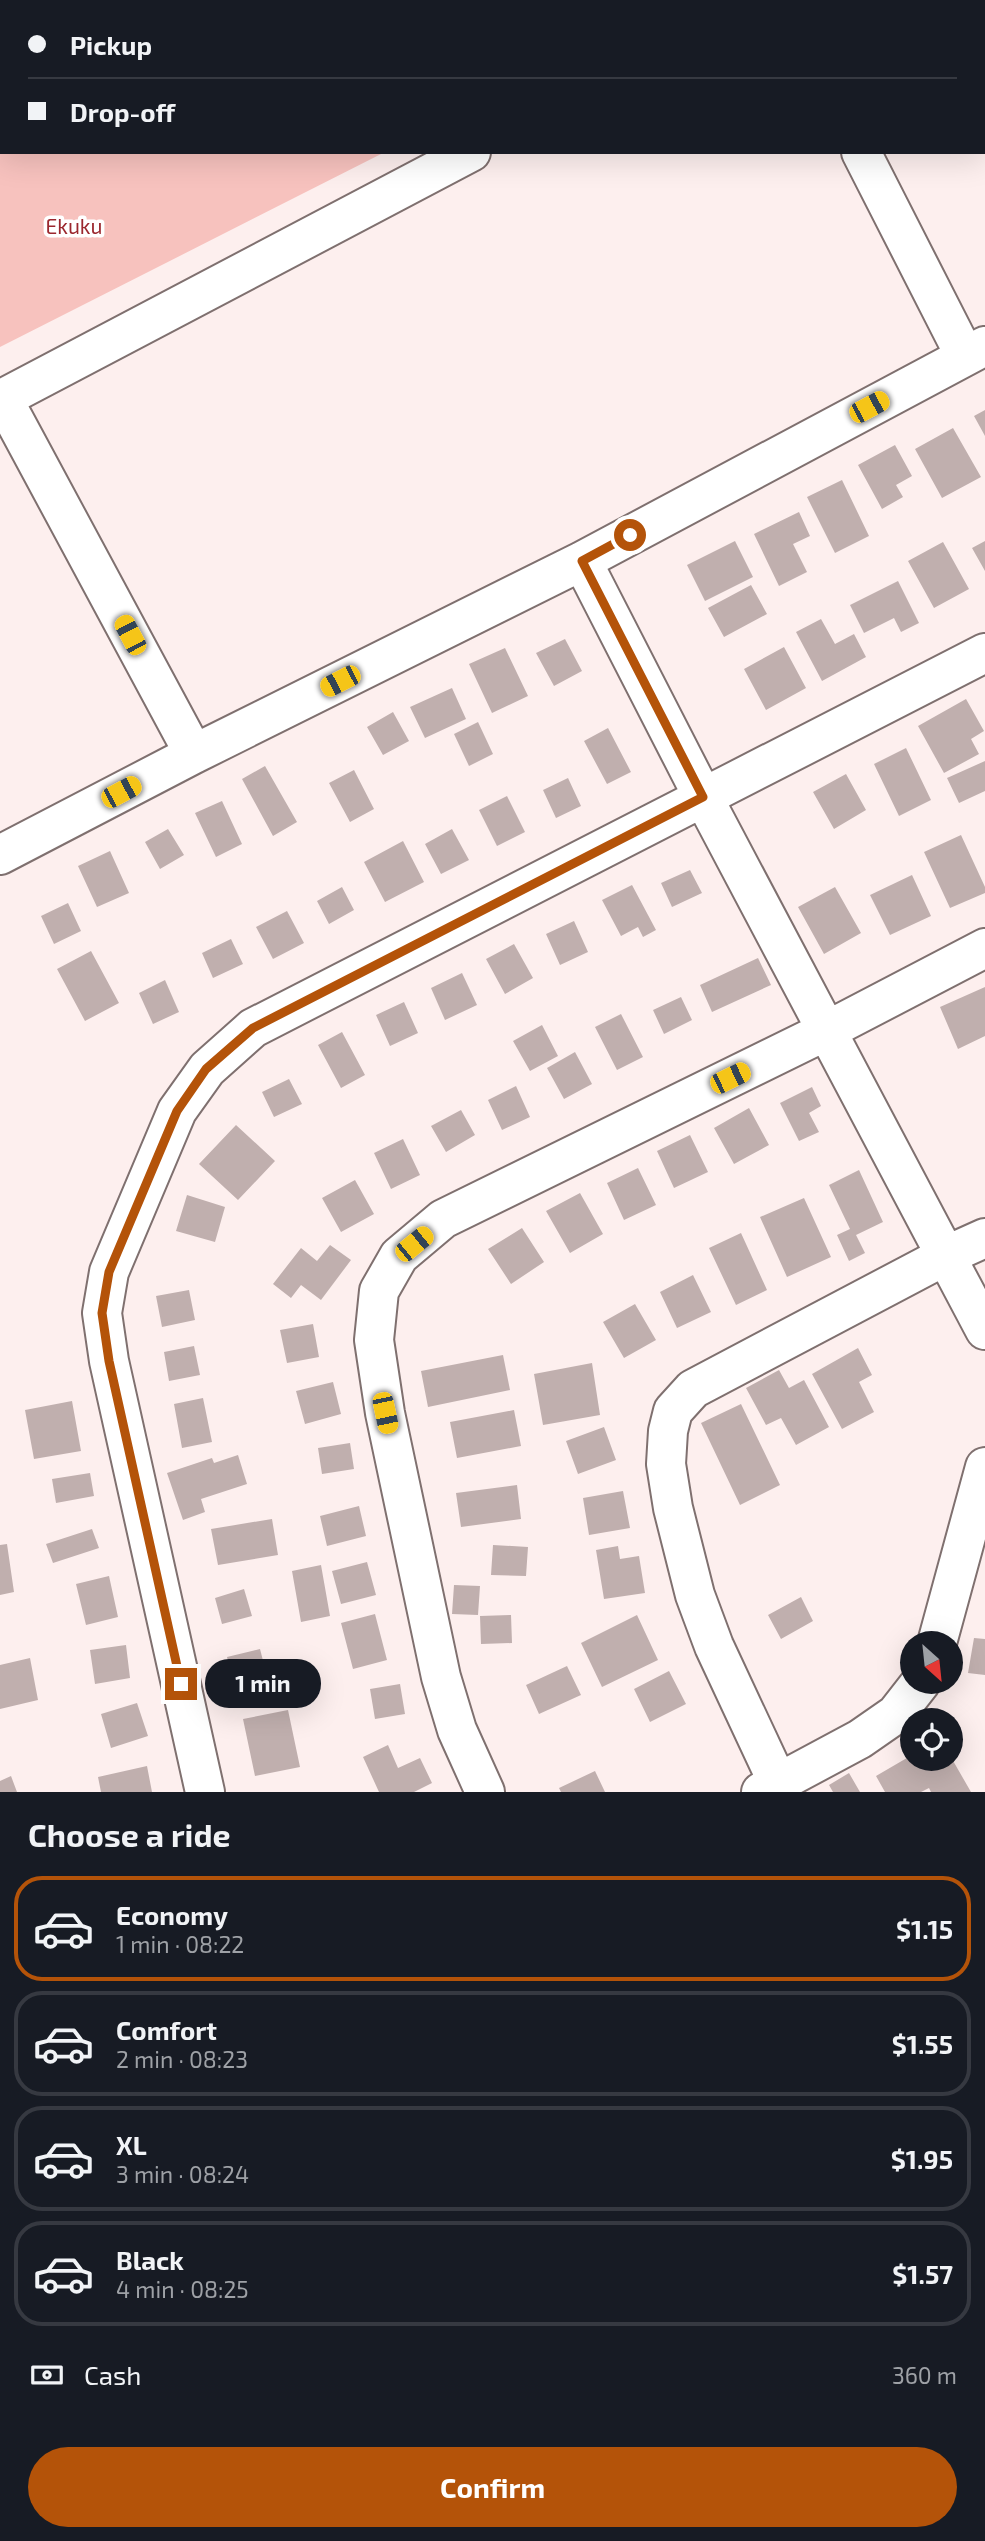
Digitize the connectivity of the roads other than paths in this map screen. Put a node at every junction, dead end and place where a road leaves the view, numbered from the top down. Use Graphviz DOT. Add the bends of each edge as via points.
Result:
graph roads {
  1 [pos="467,154"];
  2 [pos="862,154"];
  3 [pos="975,351"];
  4 [pos="1,399"];
  5 [pos="582,561"];
  6 [pos="985,653"];
  7 [pos="194,754"];
  8 [pos="703,797"];
  9 [pos="0,855"];
  10 [pos="985,948"];
  11 [pos="826,1031"];
  12 [pos="985,1238"];
  13 [pos="945,1256"];
  14 [pos="985,1330"];
  15 [pos="985,1467"];
  16 [pos="940,1631"];
  17 [pos="912,1694"];
  18 [pos="769,1788"];
  19 [pos="205,1792"];
  20 [pos="485,1792"];
  1 -- 4 [label="street"];
  2 -- 3 [label="street"];
  3 -- 5 [label="street"];
  4 -- 7 [label="street"];
  5 -- 7 [label="street"];
  5 -- 8 [label="street"];
  6 -- 8 [label="street"];
  7 -- 9 [label="street"];
  8 -- 11 [label="street"];
  8 -- 19 [label="street" via="253,1028 206,1069 177,1111 109,1272 102,1313"];
  10 -- 11 [label="street"];
  11 -- 13 [label="street"];
  11 -- 20 [label="street" via="443,1219 399,1256 379,1291 374,1340 388,1427 441,1676 457,1730"];
  12 -- 13 [label="street"];
  13 -- 14 [label="street"];
  13 -- 18 [label="street" via="693,1388 673,1411 666,1464 695,1595"];
  15 -- 16 [label="street"];
  17 -- 18 [label="street" via="896,1714 869,1733"];
}
